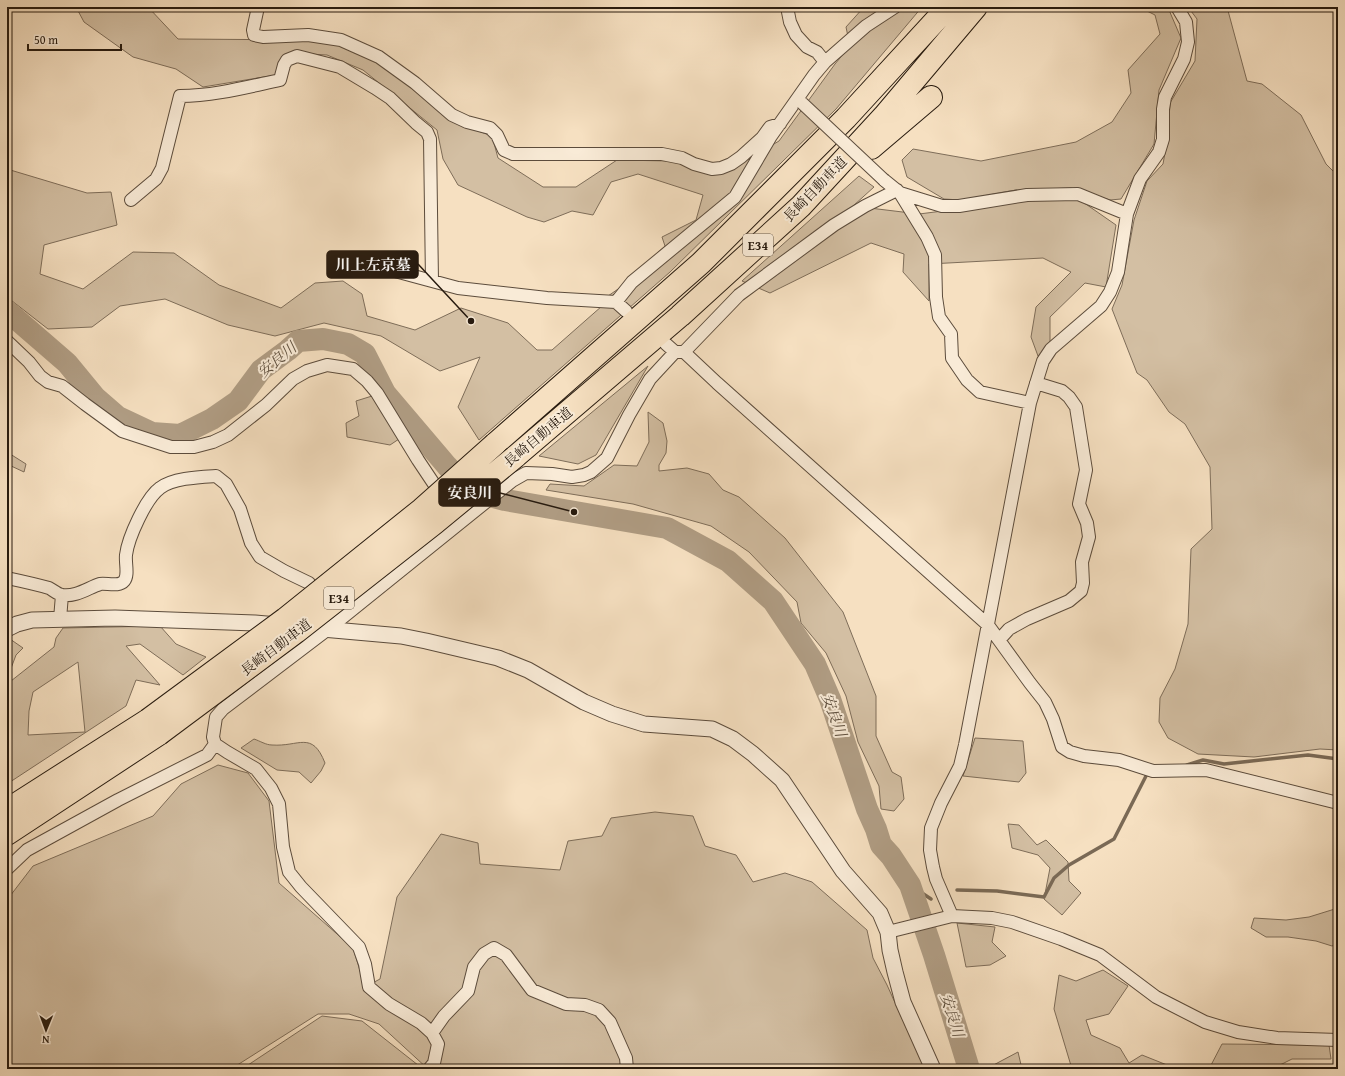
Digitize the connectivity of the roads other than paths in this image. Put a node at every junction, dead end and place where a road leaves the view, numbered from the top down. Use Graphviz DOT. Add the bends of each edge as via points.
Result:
graph roads {
  1 [pos="258,7"];
  2 [pos="787,7"];
  3 [pos="894,7"];
  4 [pos="941,7"];
  5 [pos="948,7"];
  6 [pos="976,7"];
  7 [pos="1177,7"];
  8 [pos="912,47"];
  9 [pos="825,62"];
  10 [pos="931,97"];
  11 [pos="800,100"];
  12 [pos="780,124"];
  13 [pos="898,192"];
  14 [pos="131,200"];
  15 [pos="802,206"];
  16 [pos="1127,214"];
  17 [pos="364,265"];
  18 [pos="432,281"];
  19 [pos="616,302"];
  20 [pos="626,311"];
  21 [pos="7,341"];
  22 [pos="675,350"];
  23 [pos="1036,383"];
  24 [pos="1030,403"];
  25 [pos="475,512"];
  26 [pos="7,578"];
  27 [pos="309,583"];
  28 [pos="62,595"];
  29 [pos="60,619"];
  30 [pos="988,624"];
  31 [pos="7,629"];
  32 [pos="327,630"];
  33 [pos="999,640"];
  34 [pos="153,727"];
  35 [pos="216,744"];
  36 [pos="1338,803"];
  37 [pos="7,810"];
  38 [pos="7,834"];
  39 [pos="7,869"];
  40 [pos="949,916"];
  41 [pos="894,930"];
  42 [pos="432,1033"];
  43 [pos="1338,1040"];
  44 [pos="429,1069"];
  45 [pos="627,1069"];
  46 [pos="933,1069"];
  1 -- 12 [label="street" via="254,36 308,35 341,40 379,57 415,83 452,116 490,128 497,135 504,150 513,154 662,154 712,169 721,168 741,156 762,138 770,127"];
  2 -- 9 [label="street" via="796,35"];
  3 -- 9 [label="street" via="866,26"];
  4 -- 8 [label="highway"];
  5 -- 8 [label="highway, 長崎自動車道 / E34"];
  6 -- 15 [label="highway, 長崎自動車道 / E34" via="884,116"];
  7 -- 16 [label="street" via="1186,22 1186,53 1165,97 1163,139 1159,152 1140,179"];
  8 -- 34 [label="highway, 長崎自動車道 / E34, bridge" via="846,118 700,263 422,509"];
  9 -- 11 [label="street"];
  10 -- 15 [label="highway"];
  11 -- 12 [label="street"];
  11 -- 13 [label="street, bridge"];
  12 -- 19 [label="street" via="736,197 632,282"];
  13 -- 16 [label="street" via="942,206 959,206 1027,195 1078,194"];
  13 -- 22 [label="street" via="865,206 834,225 739,295"];
  13 -- 24 [label="street" via="927,237 935,255 939,317 951,334 952,358 967,380 980,392"];
  14 -- 18 [label="street" via="156,179 162,168 180,96 237,89 280,80 287,60 297,56 340,67 390,98 427,132 430,139"];
  15 -- 34 [label="highway, 長崎自動車道 / E34, bridge" via="680,316 436,522 296,632"];
  16 -- 23 [label="street" via="1118,272 1110,292 1101,306 1051,349 1043,361"];
  17 -- 18 [label="street" via="369,264"];
  18 -- 19 [label="street" via="458,288 491,292"];
  19 -- 20 [label="street"];
  21 -- 25 [label="street" via="40,376 48,382 62,386 122,431 171,447 194,447 228,435 266,405 293,379 307,371 327,365 353,369 377,393 434,484 445,496"];
  22 -- 25 [label="street" via="650,380 607,458 591,472 584,476 572,477 526,473 512,481"];
  22 -- 30 [label="street" via="717,383"];
  23 -- 24 [label="street"];
  23 -- 33 [label="street" via="1062,391 1076,407 1086,470 1078,504 1087,522 1089,537 1082,562 1083,583 1081,591 1069,601 1009,629"];
  24 -- 30 [label="street"];
  25 -- 32 [label="street"];
  26 -- 28 [label="street" via="49,588"];
  27 -- 28 [label="street" via="260,557 251,543 240,509 226,484 216,476 195,477 160,488 147,503 137,521 127,552 125,581 120,584 100,584 83,592"];
  28 -- 29 [label="street"];
  29 -- 31 [label="street" via="32,620"];
  29 -- 32 [label="street" via="115,618 255,623"];
  30 -- 33 [label="street"];
  30 -- 40 [label="street" via="960,766 931,828 930,850 933,867"];
  32 -- 35 [label="street" via="223,709 216,717 213,737"];
  32 -- 41 [label="street" via="401,636 498,658 528,670 584,702 618,716 644,724 712,729 733,739 782,780 843,871"];
  33 -- 36 [label="street" via="1044,702 1053,719 1062,747 1070,752 1119,760 1153,771 1206,770"];
  34 -- 37 [label="highway, 長崎自動車道 / E34"];
  34 -- 38 [label="highway, 長崎自動車道 / E34"];
  35 -- 39 [label="street" via="207,755 27,850"];
  35 -- 42 [label="street" via="256,769 271,788 279,804 283,847 289,872 359,947 369,987"];
  40 -- 41 [label="street"];
  40 -- 43 [label="street" via="992,918 1012,922 1100,955 1156,997 1205,1022 1238,1032 1277,1038"];
  41 -- 46 [label="street" via="890,950 903,1002"];
  42 -- 44 [label="street" via="438,1044 434,1063"];
  42 -- 45 [label="street" via="468,991 474,968 484,954 494,948 506,955 532,990 566,1004 585,1005 599,1010 610,1022 626,1058"];
}
